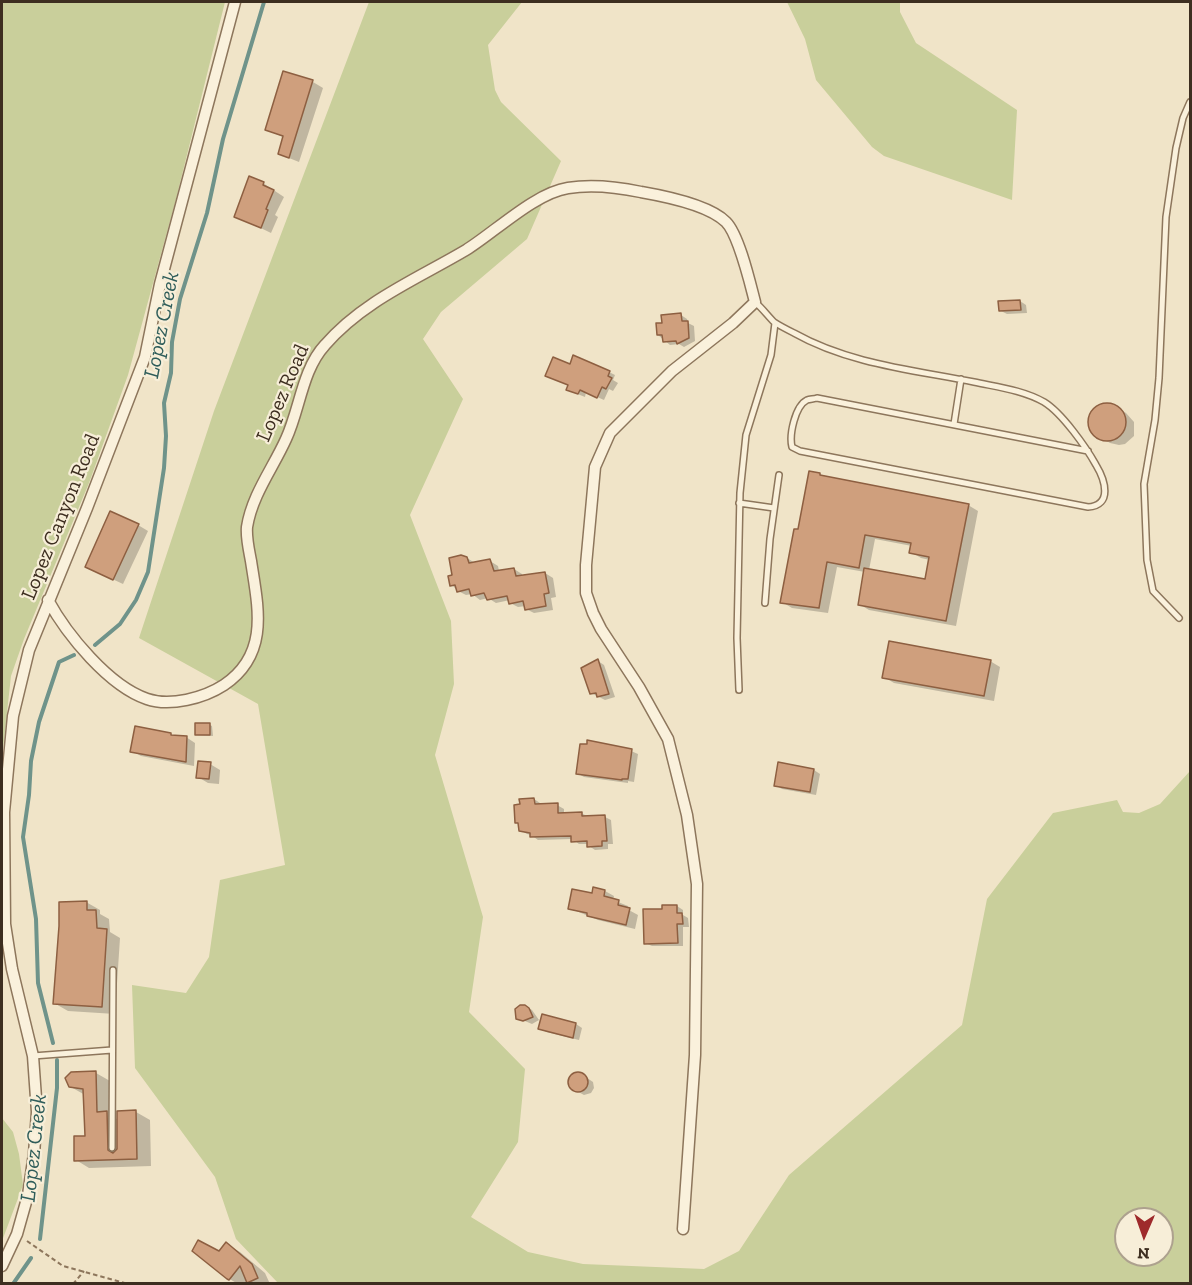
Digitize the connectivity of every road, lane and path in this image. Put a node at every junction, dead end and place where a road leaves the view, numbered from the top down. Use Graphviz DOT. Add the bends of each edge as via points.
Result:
graph roads {
  1 [pos="235,2"];
  2 [pos="1191,102"];
  3 [pos="755,302"];
  4 [pos="775,323"];
  5 [pos="961,380"];
  6 [pos="954,424"];
  7 [pos="1088,451"];
  8 [pos="779,475"];
  9 [pos="739,503"];
  10 [pos="774,508"];
  11 [pos="48,600"];
  12 [pos="765,603"];
  13 [pos="1179,618"];
  14 [pos="740,690"];
  15 [pos="4,939"];
  16 [pos="113,970"];
  17 [pos="112,1050"];
  18 [pos="33,1056"];
  19 [pos="112,1148"];
  20 [pos="683,1229"];
  21 [pos="17,1234"];
  22 [pos="2,1266"];
  23 [pos="84,1271"];
  24 [pos="73,1284"];
  25 [pos="128,1284"];
  1 -- 11 [label="street, Lopez Canyon Road" via="160,284 145,357"];
  2 -- 13 [label="lane" via="1183,118 1168,197 1155,420 1144,484 1147,560 1153,591"];
  3 -- 4 [label="lane"];
  3 -- 11 [label="street, Lopez Road" via="735,236 727,223 714,214 674,198 611,186 566,188 547,196 464,251 386,294 324,346 309,372 287,438 254,501 248,539 259,609 258,632 254,650 225,685 204,695 166,702 149,700 130,691 108,675 70,634"];
  3 -- 20 [label="street" via="672,371 610,433 595,467 586,565 586,593 593,613 668,739 687,815 697,884 695,1055"];
  4 -- 5 [label="lane" via="807,340 863,360"];
  4 -- 9 [label="lane" via="771,355 746,435"];
  5 -- 6 [label="lane"];
  5 -- 7 [label="lane" via="1011,389 1045,403"];
  6 -- 7 [label="lane"];
  6 -- 7 [label="lane" via="817,398 801,406 790,439 792,447 800,451 1088,507 1096,506 1105,495 1099,469"];
  8 -- 10 [label="lane"];
  9 -- 10 [label="lane"];
  9 -- 14 [label="lane"];
  10 -- 12 [label="lane"];
  11 -- 15 [label="street, Lopez Canyon Road" via="29,650 14,716 4,812"];
  15 -- 18 [label="street, Lopez Canyon Road"];
  16 -- 17 [label="lane"];
  17 -- 18 [label="lane"];
  17 -- 19 [label="lane"];
  18 -- 21 [label="street, Lopez Canyon Road" via="37,1112 34,1154"];
  21 -- 22 [label="street, Lopez Canyon Road"];
  21 -- 23 [label="path" via="63,1266"];
  23 -- 24 [label="path"];
  23 -- 25 [label="path"];
}
